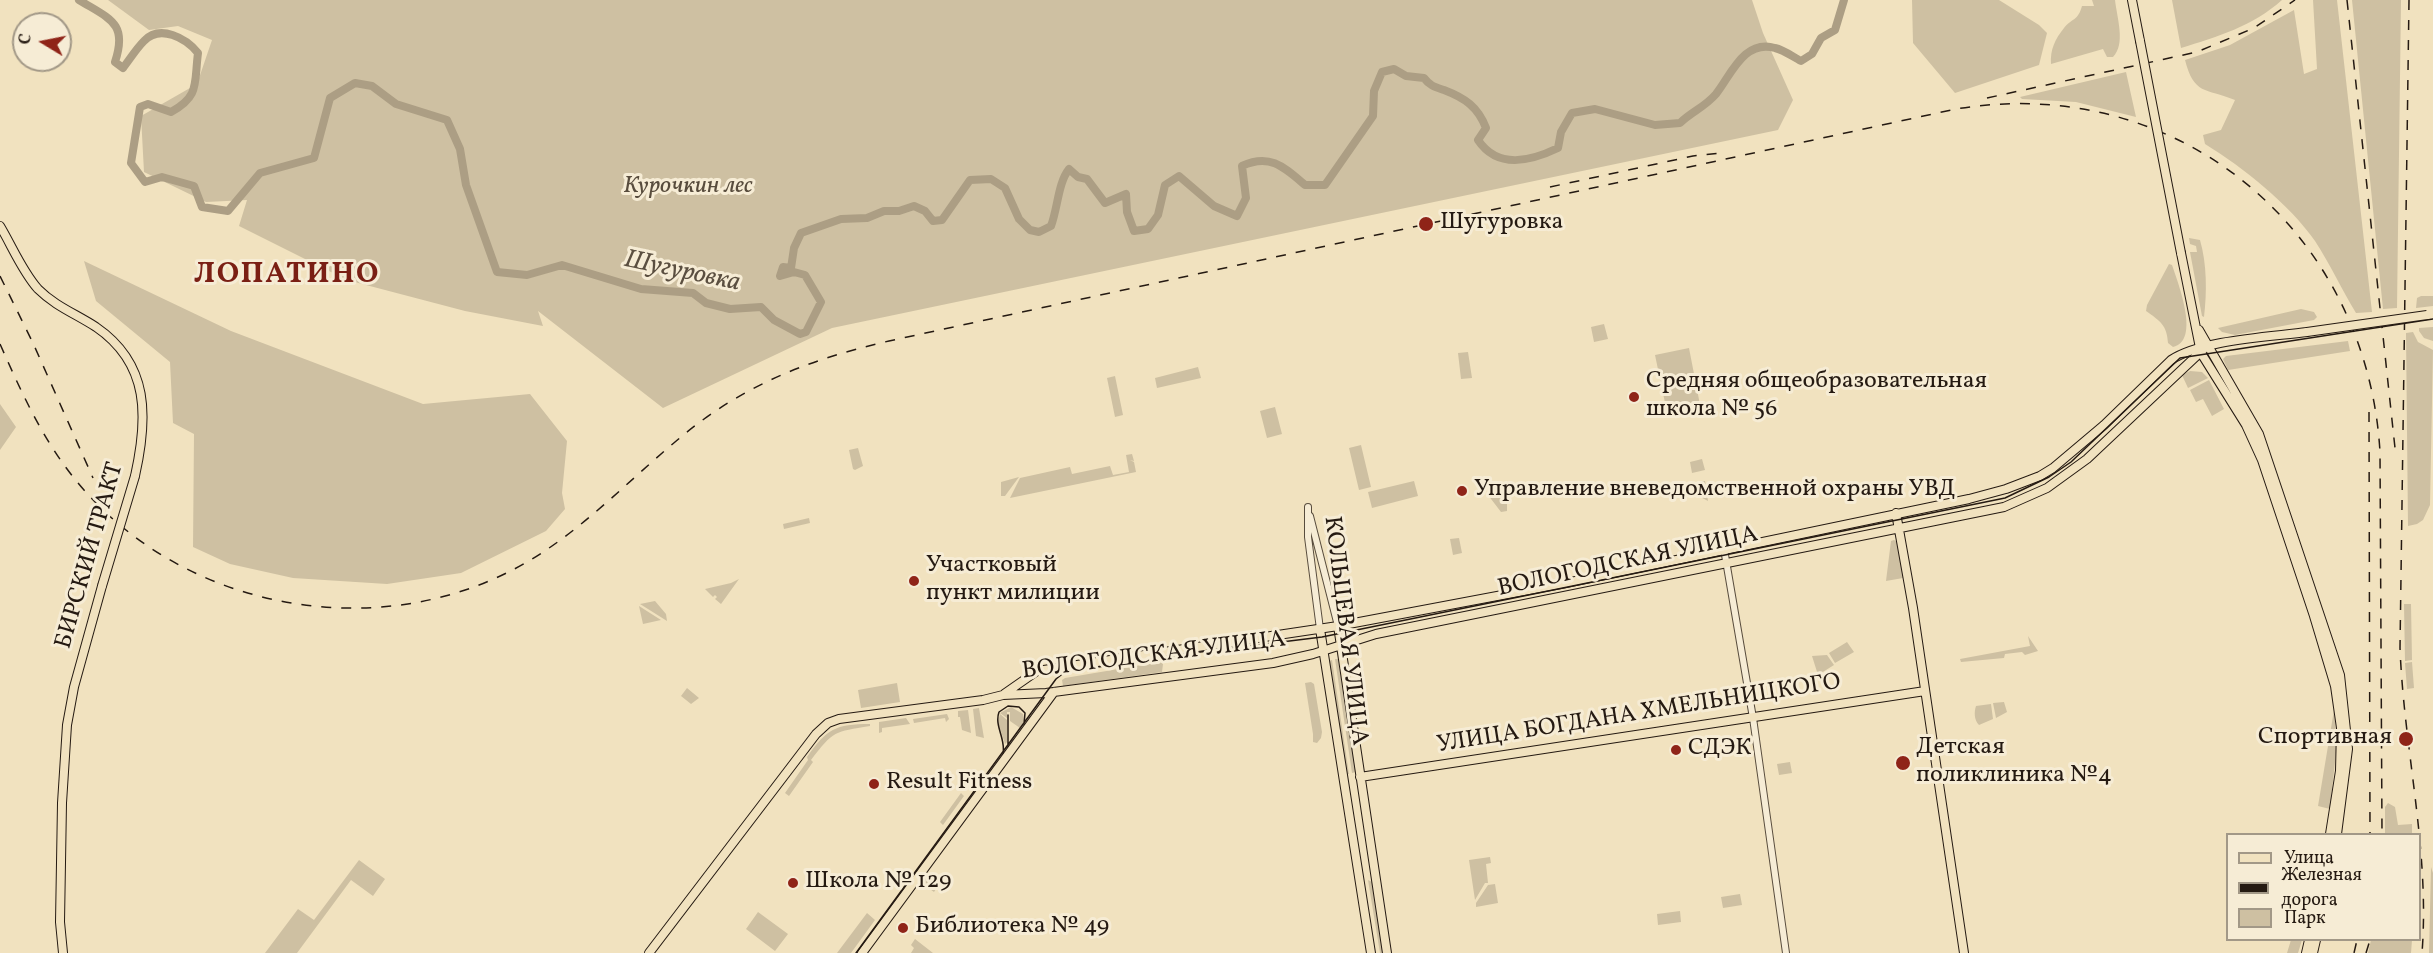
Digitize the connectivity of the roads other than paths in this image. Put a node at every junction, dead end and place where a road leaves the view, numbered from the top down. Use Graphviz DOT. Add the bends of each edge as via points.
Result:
graph roads {
  1 [pos="2132,0"];
  2 [pos="0,226"];
  3 [pos="2430,315"];
  4 [pos="2202,349"];
  5 [pos="1896,513"];
  6 [pos="1899,528"];
  7 [pos="1724,549"];
  8 [pos="1727,564"];
  9 [pos="1338,626"];
  10 [pos="1320,629"];
  11 [pos="1341,644"];
  12 [pos="1323,650"];
  13 [pos="1925,691"];
  14 [pos="1054,692"];
  15 [pos="1003,695"];
  16 [pos="1753,718"];
  17 [pos="1360,777"];
  18 [pos="2330,833"];
  19 [pos="2337,833"];
  20 [pos="63,953"];
  21 [pos="650,953"];
  22 [pos="862,953"];
  23 [pos="1371,953"];
  24 [pos="1387,953"];
  25 [pos="1786,953"];
  26 [pos="1964,953"];
  1 -- 4 [label="main road, bridge"];
  2 -- 20 [label="main road, БИРСКИЙ ТРАКТ, bridge" via="38,288 119,347 132,366 143,409 135,476 74,687 67,724 62,803"];
  3 -- 4 [label="main road, ВОЛОГОДСКАЯ УЛИЦА, bridge"];
  4 -- 5 [label="main road, ВОЛОГОДСКАЯ УЛИЦА" via="2171,360 2074,452 2040,476 1969,499"];
  4 -- 6 [label="main road, ВОЛОГОДСКАЯ УЛИЦА" via="2087,459 2047,488 2004,507"];
  4 -- 18 [label="main road" via="2262,460 2335,686 2341,728 2340,771"];
  4 -- 19 [label="main road" via="2259,434 2340,675 2348,750"];
  5 -- 6 [label="main road"];
  5 -- 7 [label="main road, ВОЛОГОДСКАЯ УЛИЦА"];
  6 -- 8 [label="main road, ВОЛОГОДСКАЯ УЛИЦА"];
  6 -- 13 [label="main road"];
  7 -- 8 [label="street"];
  7 -- 9 [label="main road, ВОЛОГОДСКАЯ УЛИЦА"];
  8 -- 11 [label="main road, ВОЛОГОДСКАЯ УЛИЦА"];
  8 -- 16 [label="street"];
  9 -- 10 [label="main road, ВОЛОГОДСКАЯ УЛИЦА"];
  9 -- 10 [label="street, КОЛЬЦЕВАЯ УЛИЦА" via="1308,507"];
  9 -- 11 [label="main road, КОЛЬЦЕВАЯ УЛИЦА"];
  10 -- 12 [label="main road, КОЛЬЦЕВАЯ УЛИЦА"];
  10 -- 15 [label="main road, ВОЛОГОДСКАЯ УЛИЦА" via="1045,669"];
  11 -- 12 [label="main road, ВОЛОГОДСКАЯ УЛИЦА"];
  11 -- 17 [label="main road, КОЛЬЦЕВАЯ УЛИЦА"];
  12 -- 14 [label="main road, ВОЛОГОДСКАЯ УЛИЦА" via="1273,663"];
  12 -- 23 [label="main road, КОЛЬЦЕВАЯ УЛИЦА"];
  13 -- 16 [label="main road, УЛИЦА БОГДАНА ХМЕЛЬНИЦКОГО"];
  13 -- 26 [label="main road"];
  14 -- 15 [label="main road, ВОЛОГОДСКАЯ УЛИЦА"];
  14 -- 22 [label="main road"];
  15 -- 21 [label="main road, ВОЛОГОДСКАЯ УЛИЦА" via="828,723 774,786"];
  16 -- 17 [label="main road, УЛИЦА БОГДАНА ХМЕЛЬНИЦКОГО"];
  16 -- 25 [label="street"];
  17 -- 24 [label="main road, КОЛЬЦЕВАЯ УЛИЦА"];
}
